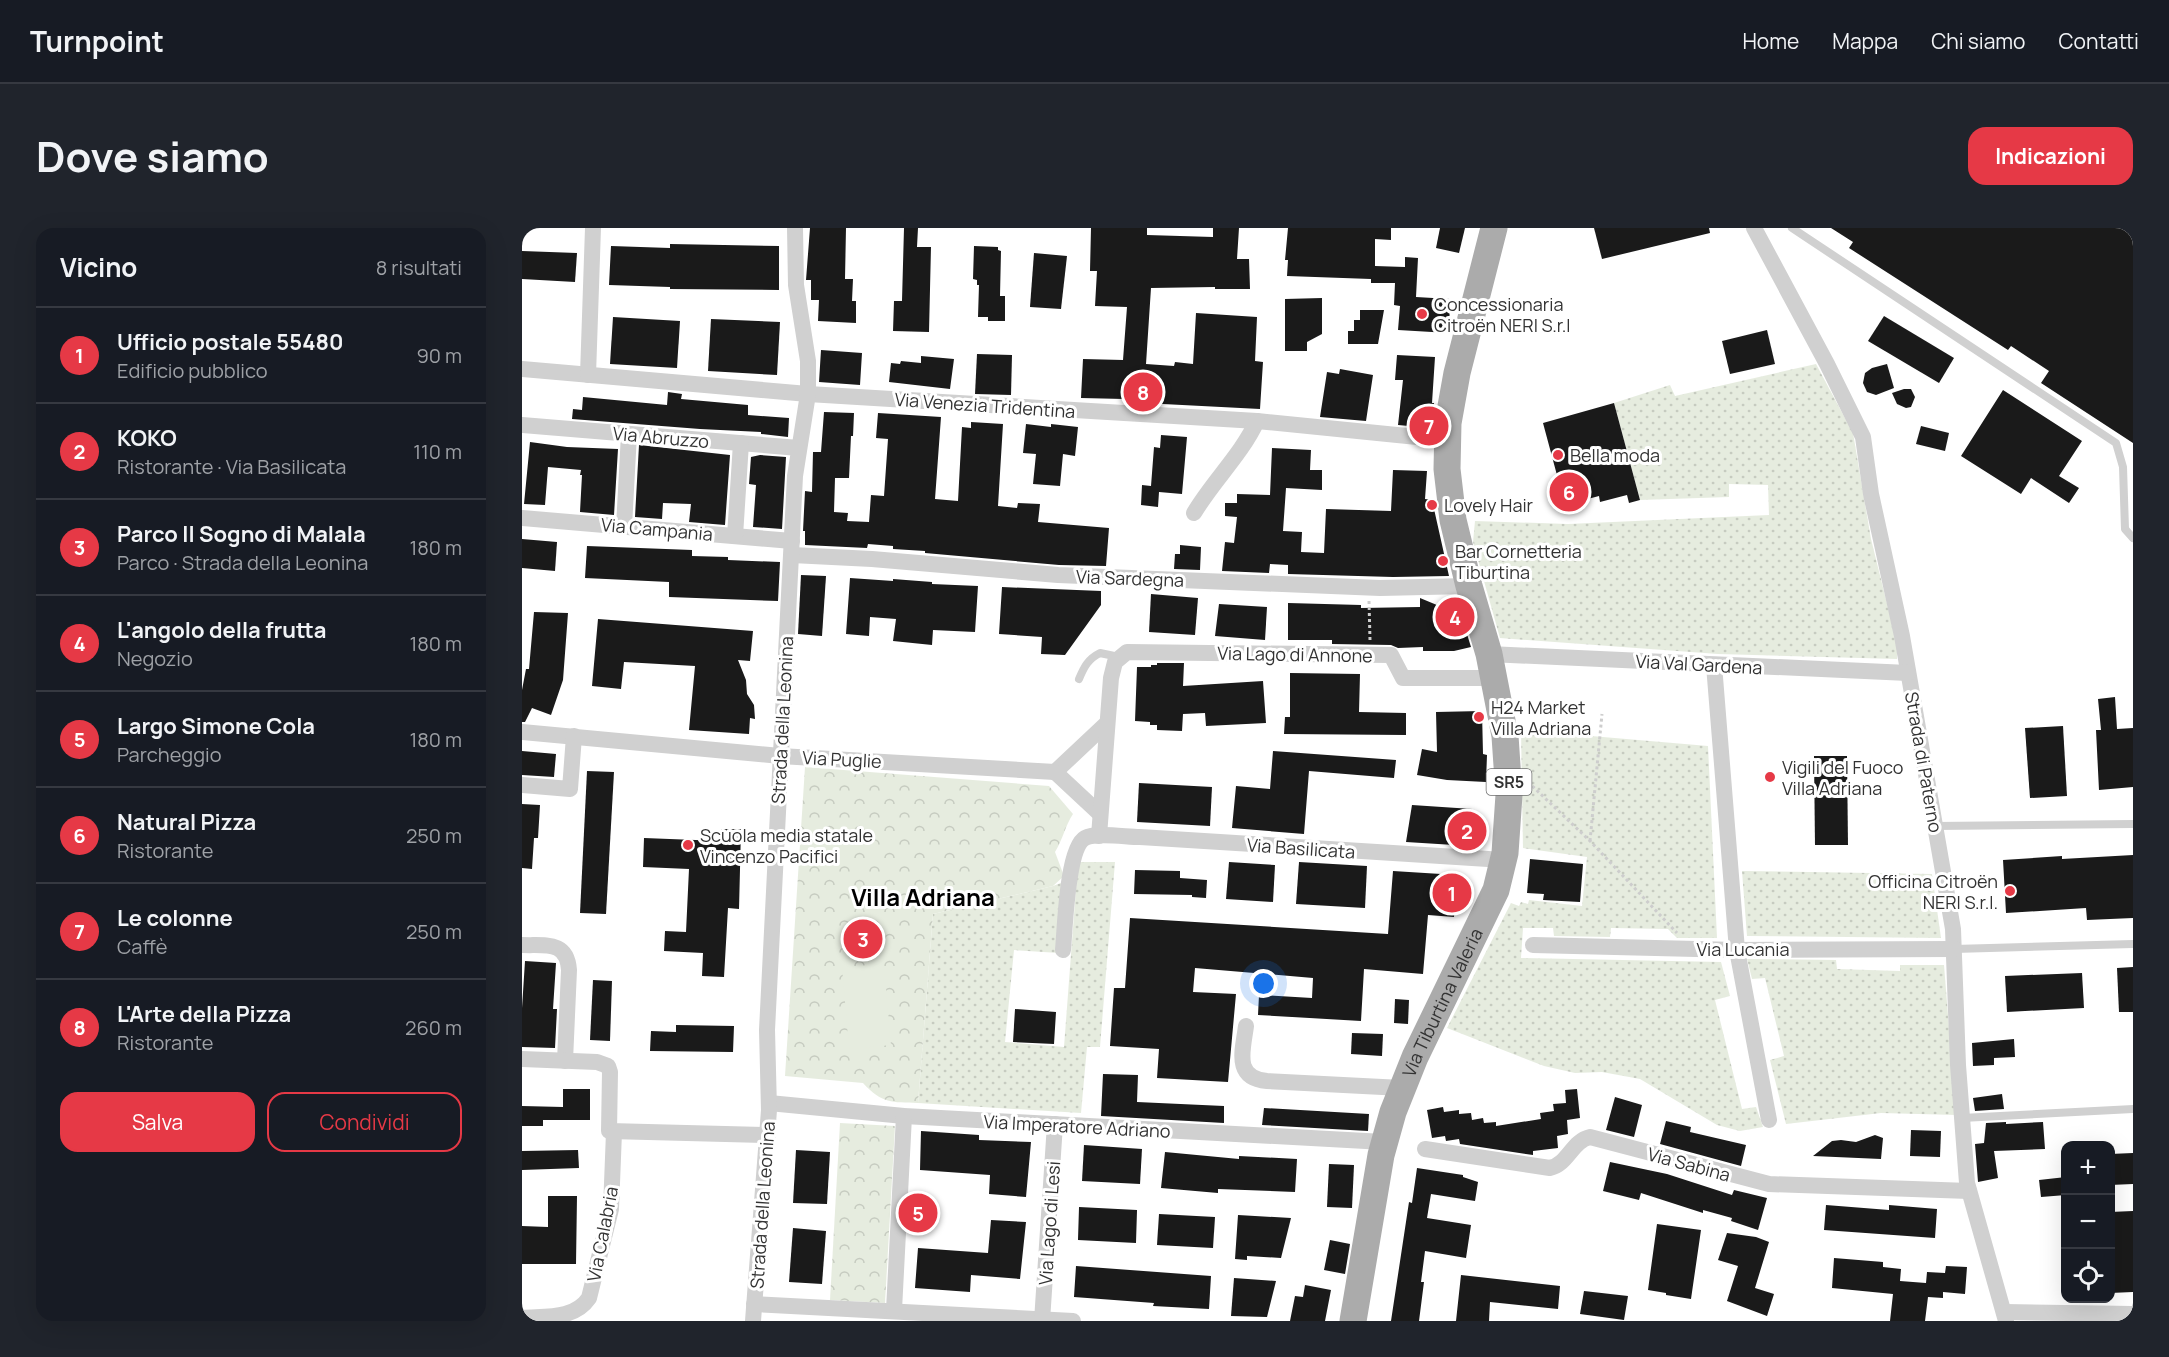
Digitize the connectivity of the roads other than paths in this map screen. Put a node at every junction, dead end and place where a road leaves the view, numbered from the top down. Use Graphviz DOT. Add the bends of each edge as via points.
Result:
graph roads {
  1 [pos="593,228"];
  2 [pos="795,228"];
  3 [pos="1494,228"];
  4 [pos="1754,228"];
  5 [pos="1792,228"];
  6 [pos="522,369"];
  7 [pos="588,375"];
  8 [pos="808,394"];
  9 [pos="1257,421"];
  10 [pos="522,426"];
  11 [pos="629,434"];
  12 [pos="1447,440"];
  13 [pos="741,443"];
  14 [pos="799,448"];
  15 [pos="1194,513"];
  16 [pos="522,518"];
  17 [pos="624,526"];
  18 [pos="735,536"];
  19 [pos="2133,538"];
  20 [pos="792,548"];
  21 [pos="1469,586"];
  22 [pos="1119,657"];
  23 [pos="1714,665"];
  24 [pos="1492,666"];
  25 [pos="1908,673"];
  26 [pos="1079,679"];
  27 [pos="1106,724"];
  28 [pos="522,732"];
  29 [pos="574,736"];
  30 [pos="780,756"];
  31 [pos="1055,772"];
  32 [pos="522,785"];
  33 [pos="1099,813"];
  34 [pos="2133,824"];
  35 [pos="1935,826"];
  36 [pos="1099,836"];
  37 [pos="1504,860"];
  38 [pos="2133,944"];
  39 [pos="522,945"];
  40 [pos="1533,945"];
  41 [pos="1954,949"];
  42 [pos="1063,950"];
  43 [pos="1737,950"];
  44 [pos="1246,1026"];
  45 [pos="522,1059"];
  46 [pos="565,1061"];
  47 [pos="1402,1088"];
  48 [pos="769,1103"];
  49 [pos="2133,1109"];
  50 [pos="904,1116"];
  51 [pos="1962,1118"];
  52 [pos="1769,1120"];
  53 [pos="1055,1124"];
  54 [pos="612,1131"];
  55 [pos="768,1135"];
  56 [pos="1384,1142"];
  57 [pos="1425,1149"];
  58 [pos="1969,1191"];
  59 [pos="754,1304"];
  60 [pos="894,1310"];
  61 [pos="2133,1314"];
  62 [pos="840,1315"];
  63 [pos="2005,1317"];
  64 [pos="522,1318"];
  65 [pos="1042,1320"];
  66 [pos="753,1321"];
  67 [pos="1073,1321"];
  68 [pos="1353,1321"];
  1 -- 7 [label="street"];
  2 -- 8 [label="street, Strada della Leonina" via="795,278 807,351"];
  3 -- 12 [label="main road, Via Tiburtina Valeria / SR5" via="1460,355"];
  4 -- 25 [label="street, Strada di Paterno" via="1863,437"];
  5 -- 19 [label="lane" via="2116,443 2123,467 2125,529"];
  6 -- 7 [label="street, Via Venezia Tridentina"];
  7 -- 8 [label="street, Via Venezia Tridentina"];
  8 -- 9 [label="street, Via Venezia Tridentina"];
  8 -- 14 [label="street, Strada della Leonina"];
  9 -- 12 [label="street, Via Venezia Tridentina"];
  9 -- 15 [label="street" via="1246,443"];
  10 -- 11 [label="street, Via Abruzzo"];
  11 -- 13 [label="street, Via Abruzzo"];
  11 -- 17 [label="street"];
  12 -- 21 [label="main road, Via Tiburtina Valeria / SR5" via="1450,505"];
  13 -- 14 [label="street, Via Abruzzo"];
  13 -- 18 [label="street"];
  14 -- 20 [label="street, Strada della Leonina"];
  16 -- 17 [label="street, Via Campania"];
  17 -- 18 [label="street, Via Campania"];
  18 -- 20 [label="street, Via Campania"];
  20 -- 21 [label="street, Via Sardegna" via="1058,575 1369,587"];
  20 -- 30 [label="street, Strada della Leonina"];
  21 -- 24 [label="main road, Via Tiburtina Valeria / SR5"];
  22 -- 24 [label="street, Via Lago di Annone" via="1131,651 1391,655 1403,678"];
  22 -- 26 [label="lane" via="1100,653 1091,658"];
  22 -- 27 [label="street" via="1111,674"];
  23 -- 24 [label="street, Via Val Gardena"];
  23 -- 25 [label="street, Via Val Gardena"];
  23 -- 43 [label="street"];
  24 -- 37 [label="main road, Via Tiburtina Valeria / SR5" via="1508,762"];
  25 -- 35 [label="street, Strada di Paterno"];
  27 -- 31 [label="street"];
  27 -- 33 [label="street"];
  28 -- 29 [label="street, Via Puglie"];
  29 -- 30 [label="street, Via Puglie"];
  29 -- 32 [label="street" via="570,789"];
  30 -- 31 [label="street, Via Puglie"];
  30 -- 48 [label="street, Strada della Leonina" via="767,1030"];
  31 -- 33 [label="street"];
  33 -- 36 [label="street"];
  34 -- 35 [label="lane"];
  35 -- 41 [label="street, Strada di Paterno"];
  36 -- 37 [label="street, Via Basilicata"];
  36 -- 42 [label="street" via="1084,839 1075,851"];
  37 -- 47 [label="main road, Via Tiburtina Valeria / SR5" via="1496,890"];
  38 -- 41 [label="lane"];
  39 -- 46 [label="street" via="557,947 567,958"];
  40 -- 43 [label="street, Via Lucania"];
  41 -- 43 [label="street, Via Lucania"];
  41 -- 51 [label="street, Strada di Paterno"];
  43 -- 52 [label="street"];
  44 -- 47 [label="street" via="1242,1062 1252,1077"];
  45 -- 46 [label="street"];
  46 -- 54 [label="street, Via Calabria" via="600,1063 609,1068"];
  47 -- 56 [label="main road, Via Tiburtina Valeria / SR5"];
  48 -- 50 [label="street, Via Imperatore Adriano"];
  48 -- 55 [label="street, Strada della Leonina"];
  49 -- 51 [label="lane"];
  50 -- 53 [label="street, Via Imperatore Adriano"];
  50 -- 60 [label="street"];
  51 -- 58 [label="street, Strada di Paterno"];
  53 -- 56 [label="street, Via Imperatore Adriano"];
  53 -- 65 [label="street, Via Lago di Lesi"];
  54 -- 55 [label="street"];
  54 -- 64 [label="street, Via Calabria" via="611,1209 589,1298 571,1313"];
  55 -- 59 [label="street, Strada della Leonina"];
  56 -- 68 [label="main road, Via Tiburtina Valeria / SR5"];
  57 -- 58 [label="street, Via Sabina" via="1550,1168 1590,1137 1769,1184"];
  58 -- 63 [label="street, Strada di Paterno"];
  59 -- 62 [label="street"];
  59 -- 66 [label="street, Strada della Leonina"];
  60 -- 62 [label="street"];
  60 -- 65 [label="street"];
  61 -- 63 [label="street"];
  65 -- 67 [label="street"];
}
